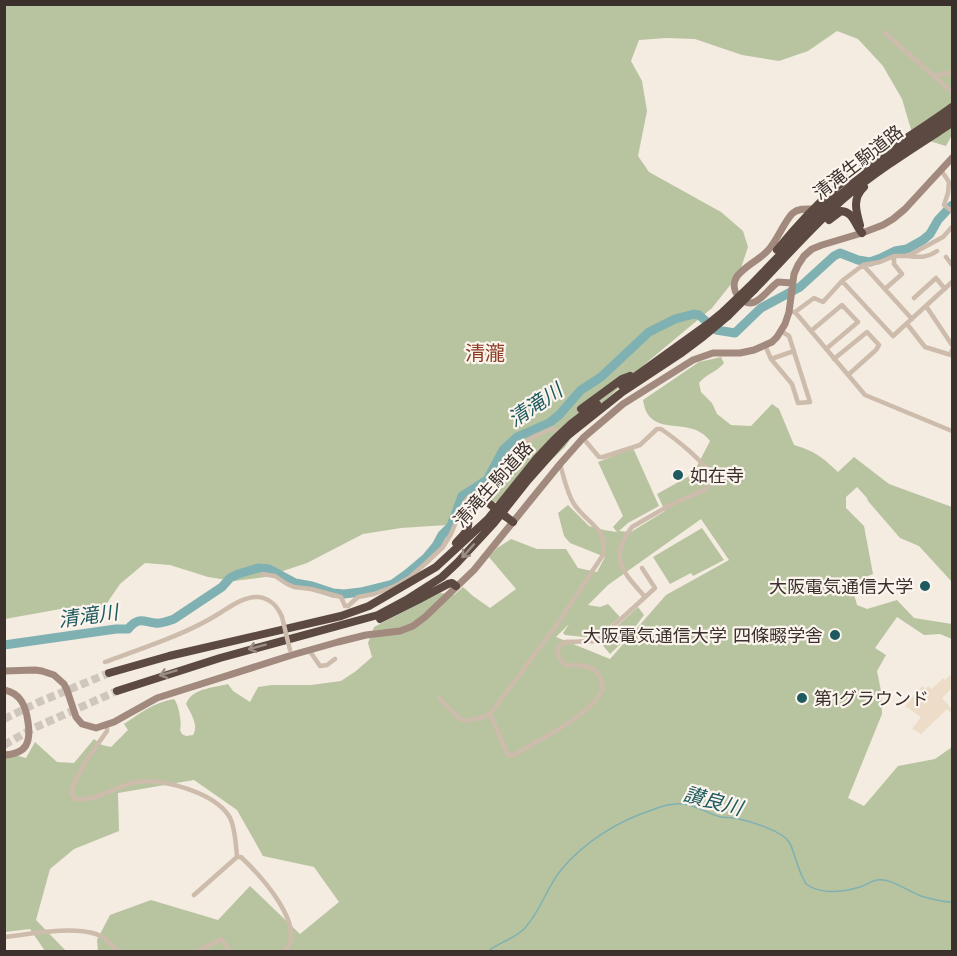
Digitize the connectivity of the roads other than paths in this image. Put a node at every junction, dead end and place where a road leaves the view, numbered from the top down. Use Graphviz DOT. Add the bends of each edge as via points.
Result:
graph roads {
  1 [pos="885,33"];
  2 [pos="952,72"];
  3 [pos="934,76"];
  4 [pos="952,92"];
  5 [pos="952,107"];
  6 [pos="952,114"];
  7 [pos="952,123"];
  8 [pos="902,156"];
  9 [pos="952,158"];
  10 [pos="941,170"];
  11 [pos="799,210"];
  12 [pos="814,210"];
  13 [pos="950,210"];
  14 [pos="804,220"];
  15 [pos="952,227"];
  16 [pos="862,233"];
  17 [pos="937,251"];
  18 [pos="894,256"];
  19 [pos="908,256"];
  20 [pos="946,257"];
  21 [pos="778,265"];
  22 [pos="863,265"];
  23 [pos="952,265"];
  24 [pos="758,278"];
  25 [pos="842,281"];
  26 [pos="952,282"];
  27 [pos="792,284"];
  28 [pos="752,289"];
  29 [pos="885,289"];
  30 [pos="945,289"];
  31 [pos="914,298"];
  32 [pos="926,306"];
  33 [pos="791,310"];
  34 [pos="726,314"];
  35 [pos="912,319"];
  36 [pos="907,324"];
  37 [pos="781,331"];
  38 [pos="811,331"];
  39 [pos="765,345"];
  40 [pos="952,345"];
  41 [pos="826,349"];
  42 [pos="794,351"];
  43 [pos="952,354"];
  44 [pos="771,358"];
  45 [pos="834,359"];
  46 [pos="647,368"];
  47 [pos="848,375"];
  48 [pos="556,431"];
  49 [pos="952,431"];
  50 [pos="583,438"];
  51 [pos="560,464"];
  52 [pos="468,520"];
  53 [pos="480,520"];
  54 [pos="513,522"];
  55 [pos="456,543"];
  56 [pos="642,568"];
  57 [pos="262,574"];
  58 [pos="417,579"];
  59 [pos="456,586"];
  60 [pos="645,597"];
  61 [pos="349,622"];
  62 [pos="309,650"];
  63 [pos="291,652"];
  64 [pos="335,659"];
  65 [pos="105,662"];
  66 [pos="4,670"];
  67 [pos="109,672"];
  68 [pos="4,690"];
  69 [pos="117,691"];
  70 [pos="439,698"];
  71 [pos="490,714"];
  72 [pos="107,725"];
  73 [pos="4,755"];
  74 [pos="237,857"];
  75 [pos="194,895"];
  76 [pos="4,937"];
  77 [pos="119,951"];
  78 [pos="197,951"];
  79 [pos="231,951"];
  80 [pos="284,951"];
  1 -- 3 [label="street"];
  2 -- 3 [label="street"];
  3 -- 4 [label="street"];
  5 -- 12 [label="highway" via="866,165"];
  6 -- 24 [label="highway, 清滝生駒道路" via="828,205"];
  7 -- 8 [label="highway, 清滝生駒道路"];
  8 -- 16 [label="highway" via="856,198"];
  8 -- 21 [label="highway, 清滝生駒道路" via="842,200"];
  9 -- 10 [label="street"];
  10 -- 13 [label="street" via="950,182 944,205"];
  10 -- 16 [label="street" via="893,219"];
  11 -- 12 [label="street"];
  11 -- 14 [label="street"];
  11 -- 27 [label="street" via="789,216 769,250 737,276 734,285 741,299 752,303 778,282"];
  12 -- 14 [label="highway"];
  14 -- 24 [label="highway"];
  15 -- 19 [label="street" via="943,237"];
  16 -- 21 [label="highway" via="850,214 841,211"];
  16 -- 27 [label="street" via="812,249 798,265"];
  17 -- 19 [label="street" via="928,257"];
  18 -- 19 [label="street"];
  18 -- 22 [label="street"];
  18 -- 29 [label="street" via="894,264 902,274"];
  20 -- 23 [label="street"];
  21 -- 28 [label="highway, 清滝生駒道路"];
  22 -- 25 [label="street"];
  22 -- 29 [label="street"];
  24 -- 28 [label="highway, 清滝生駒道路"];
  25 -- 33 [label="street" via="824,302 814,298"];
  25 -- 36 [label="street" via="893,336"];
  26 -- 30 [label="street"];
  27 -- 33 [label="street"];
  28 -- 34 [label="highway, 清滝生駒道路, bridge"];
  29 -- 35 [label="street"];
  30 -- 31 [label="street" via="936,278"];
  30 -- 32 [label="street"];
  32 -- 35 [label="street"];
  32 -- 40 [label="street"];
  33 -- 37 [label="street"];
  33 -- 38 [label="street"];
  34 -- 46 [label="highway, 清滝生駒道路"];
  34 -- 61 [label="highway, 清滝生駒道路, one-way" via="688,348 567,436 494,523 442,577 378,615"];
  35 -- 36 [label="street"];
  36 -- 43 [label="street" via="925,347"];
  37 -- 39 [label="street"];
  37 -- 42 [label="street" via="789,336"];
  38 -- 41 [label="street"];
  38 -- 41 [label="street" via="842,305 858,322"];
  39 -- 44 [label="street"];
  39 -- 50 [label="street" via="740,353 713,352 693,360 623,404"];
  41 -- 45 [label="street"];
  42 -- 44 [label="street"];
  42 -- 44 [label="street" via="810,402 798,403 792,384"];
  45 -- 47 [label="street"];
  45 -- 47 [label="street" via="867,332 879,345"];
  46 -- 48 [label="highway" via="598,395"];
  46 -- 58 [label="highway, 清滝生駒道路" via="571,424 537,458 488,519 436,567"];
  47 -- 49 [label="street" via="865,395"];
  48 -- 53 [label="highway"];
  48 -- 57 [label="street" via="553,428 535,436 510,453 491,482 464,503 443,547 396,586 358,597 345,606 340,597 294,587 275,576"];
  50 -- 51 [label="street"];
  50 -- 60 [label="street" via="603,457 640,445 661,429 685,447 710,476 709,486 704,490 670,505 628,532 619,558 624,573"];
  51 -- 54 [label="street"];
  51 -- 71 [label="street" via="574,504 601,533 603,555"];
  52 -- 53 [label="highway"];
  52 -- 54 [label="highway, bridge" via="468,507 478,500 486,501"];
  52 -- 55 [label="highway" via="466,531"];
  53 -- 55 [label="highway"];
  54 -- 59 [label="street"];
  55 -- 58 [label="highway"];
  56 -- 60 [label="street" via="655,588"];
  58 -- 67 [label="highway, 清滝生駒道路" via="369,606 341,616"];
  59 -- 61 [label="highway" via="448,584 380,619"];
  59 -- 62 [label="street" via="425,617 407,628"];
  60 -- 71 [label="street" via="597,641 565,642 558,648 558,657 565,664 592,668 600,675 603,689 582,714 514,755 508,755"];
  61 -- 69 [label="highway, 清滝生駒道路, one-way"];
  62 -- 63 [label="street"];
  62 -- 64 [label="street" via="321,666"];
  63 -- 65 [label="street, bridge" via="279,608 260,597 233,605 171,638"];
  63 -- 72 [label="street" via="157,698"];
  66 -- 72 [label="street" via="35,670 54,675 64,684 79,721 96,728"];
  68 -- 73 [label="street" via="11,691 24,704 29,732 23,750"];
  70 -- 71 [label="street" via="465,721"];
  72 -- 74 [label="street" via="74,783 71,792 75,799 88,800 139,782 182,787 221,806 231,818"];
  74 -- 75 [label="street"];
  74 -- 80 [label="street" via="253,868 285,913 291,939"];
  76 -- 77 [label="street" via="50,931 97,934"];
  78 -- 79 [label="street" via="221,939"];
}
